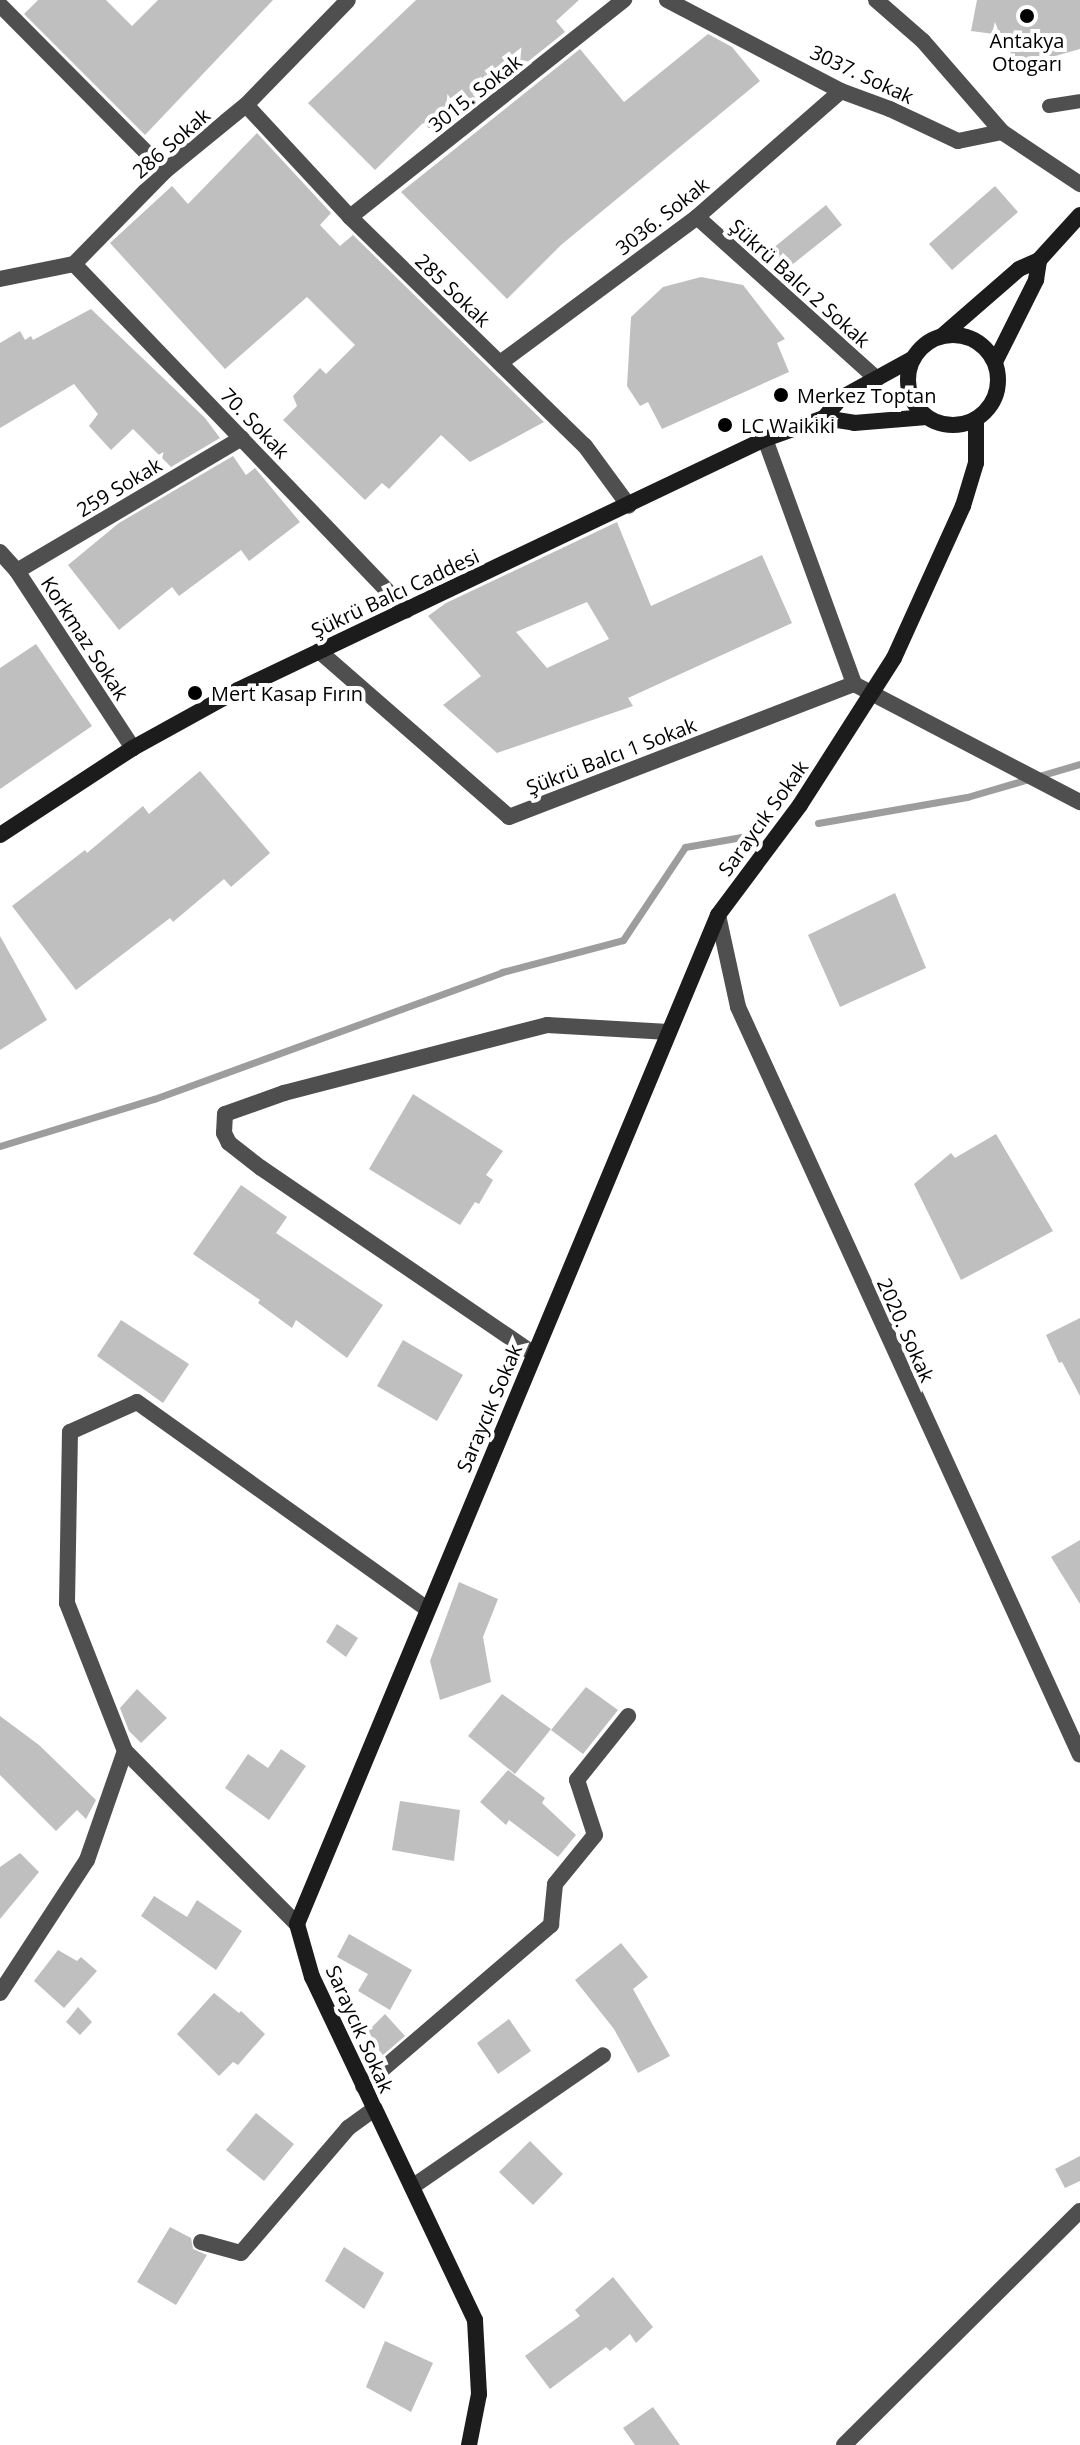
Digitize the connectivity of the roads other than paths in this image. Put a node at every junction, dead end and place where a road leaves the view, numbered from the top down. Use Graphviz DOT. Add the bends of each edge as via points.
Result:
graph roads {
  1 [pos="348,0"];
  2 [pos="624,0"];
  3 [pos="667,0"];
  4 [pos="876,0"];
  5 [pos="0,5"];
  6 [pos="841,91"];
  7 [pos="1080,101"];
  8 [pos="246,105"];
  9 [pos="1049,106"];
  10 [pos="1002,132"];
  11 [pos="165,171"];
  12 [pos="1080,184"];
  13 [pos="1080,215"];
  14 [pos="350,217"];
  15 [pos="697,217"];
  16 [pos="1039,260"];
  17 [pos="74,264"];
  18 [pos="0,279"];
  19 [pos="942,336"];
  20 [pos="912,359"];
  21 [pos="995,362"];
  22 [pos="500,363"];
  23 [pos="877,379"];
  24 [pos="927,417"];
  25 [pos="824,418"];
  26 [pos="976,419"];
  27 [pos="242,438"];
  28 [pos="765,439"];
  29 [pos="629,506"];
  30 [pos="0,552"];
  31 [pos="17,571"];
  32 [pos="406,610"];
  33 [pos="319,651"];
  34 [pos="854,684"];
  35 [pos="872,691"];
  36 [pos="133,748"];
  37 [pos="1080,802"];
  38 [pos="0,835"];
  39 [pos="718,915"];
  40 [pos="669,1032"];
  41 [pos="534,1354"];
  42 [pos="427,1609"];
  43 [pos="628,1716"];
  44 [pos="125,1751"];
  45 [pos="1079,1755"];
  46 [pos="297,1924"];
  47 [pos="0,1993"];
  48 [pos="603,2055"];
  49 [pos="363,2086"];
  50 [pos="374,2109"];
  51 [pos="412,2187"];
  52 [pos="1080,2211"];
  53 [pos="201,2242"];
  54 [pos="469,2445"];
  55 [pos="844,2445"];
  1 -- 8 [label="street, 286 Sokak"];
  2 -- 14 [label="street, 3015. Sokak"];
  3 -- 6 [label="street, 3037. Sokak"];
  4 -- 10 [label="street" via="923,41"];
  5 -- 11 [label="street"];
  6 -- 10 [label="street, 3037. Sokak" via="958,141"];
  6 -- 15 [label="street, 3036. Sokak"];
  7 -- 9 [label="lane"];
  8 -- 11 [label="street, 286 Sokak"];
  8 -- 14 [label="street, 285 Sokak"];
  10 -- 12 [label="street"];
  11 -- 17 [label="street, 286 Sokak"];
  13 -- 16 [label="street"];
  14 -- 22 [label="street, 285 Sokak"];
  15 -- 22 [label="street, 3036. Sokak"];
  15 -- 23 [label="street, Şükrü Balcı 2 Sokak"];
  16 -- 19 [label="street" via="1019,269"];
  16 -- 21 [label="street" via="1036,280"];
  17 -- 18 [label="street"];
  17 -- 27 [label="street, 70. Sokak"];
  19 -- 20 [label="street"];
  19 -- 21 [label="street" via="968,336"];
  20 -- 23 [label="street, Şükrü Balcı Caddesi"];
  20 -- 24 [label="street" via="911,397"];
  21 -- 26 [label="street" via="994,400"];
  22 -- 29 [label="street, 285 Sokak" via="585,446"];
  23 -- 25 [label="street, Şükrü Balcı Caddesi" via="841,398"];
  24 -- 25 [label="street, Şükrü Balcı Caddesi" via="854,423"];
  24 -- 26 [label="street" via="951,425"];
  25 -- 28 [label="street, Şükrü Balcı Caddesi"];
  26 -- 35 [label="street, Saraycık Sokak" via="976,463 963,506 894,658"];
  27 -- 31 [label="street, 259 Sokak"];
  27 -- 32 [label="street, 70. Sokak"];
  28 -- 29 [label="street, Şükrü Balcı Caddesi"];
  28 -- 34 [label="street"];
  29 -- 32 [label="street, Şükrü Balcı Caddesi"];
  30 -- 31 [label="street, Korkmaz Sokak"];
  31 -- 36 [label="street, Korkmaz Sokak"];
  32 -- 33 [label="street, Şükrü Balcı Caddesi"];
  33 -- 34 [label="street, Şükrü Balcı 1 Sokak" via="509,817"];
  33 -- 36 [label="street, Şükrü Balcı Caddesi"];
  34 -- 35 [label="street"];
  35 -- 37 [label="street"];
  35 -- 39 [label="street, Saraycık Sokak" via="800,805"];
  36 -- 38 [label="street, Şükrü Balcı Caddesi"];
  39 -- 40 [label="street, Saraycık Sokak"];
  39 -- 45 [label="street, 2020. Sokak" via="738,1007"];
  40 -- 41 [label="street, Saraycık Sokak"];
  40 -- 41 [label="street" via="547,1025 298,1089 225,1114 229,1143 261,1168"];
  41 -- 42 [label="street, Saraycık Sokak"];
  42 -- 44 [label="street" via="137,1402 70,1432 67,1603"];
  42 -- 46 [label="street, Saraycık Sokak"];
  43 -- 49 [label="street" via="577,1780 595,1835 555,1884 551,1925"];
  44 -- 46 [label="street"];
  44 -- 47 [label="street" via="87,1860"];
  46 -- 49 [label="street, Saraycık Sokak" via="312,1977"];
  48 -- 51 [label="street"];
  49 -- 50 [label="street, Saraycık Sokak"];
  50 -- 51 [label="street, Saraycık Sokak"];
  50 -- 53 [label="street" via="348,2128 241,2253"];
  51 -- 54 [label="street, Saraycık Sokak" via="475,2320 479,2394"];
  52 -- 55 [label="street"];
}
